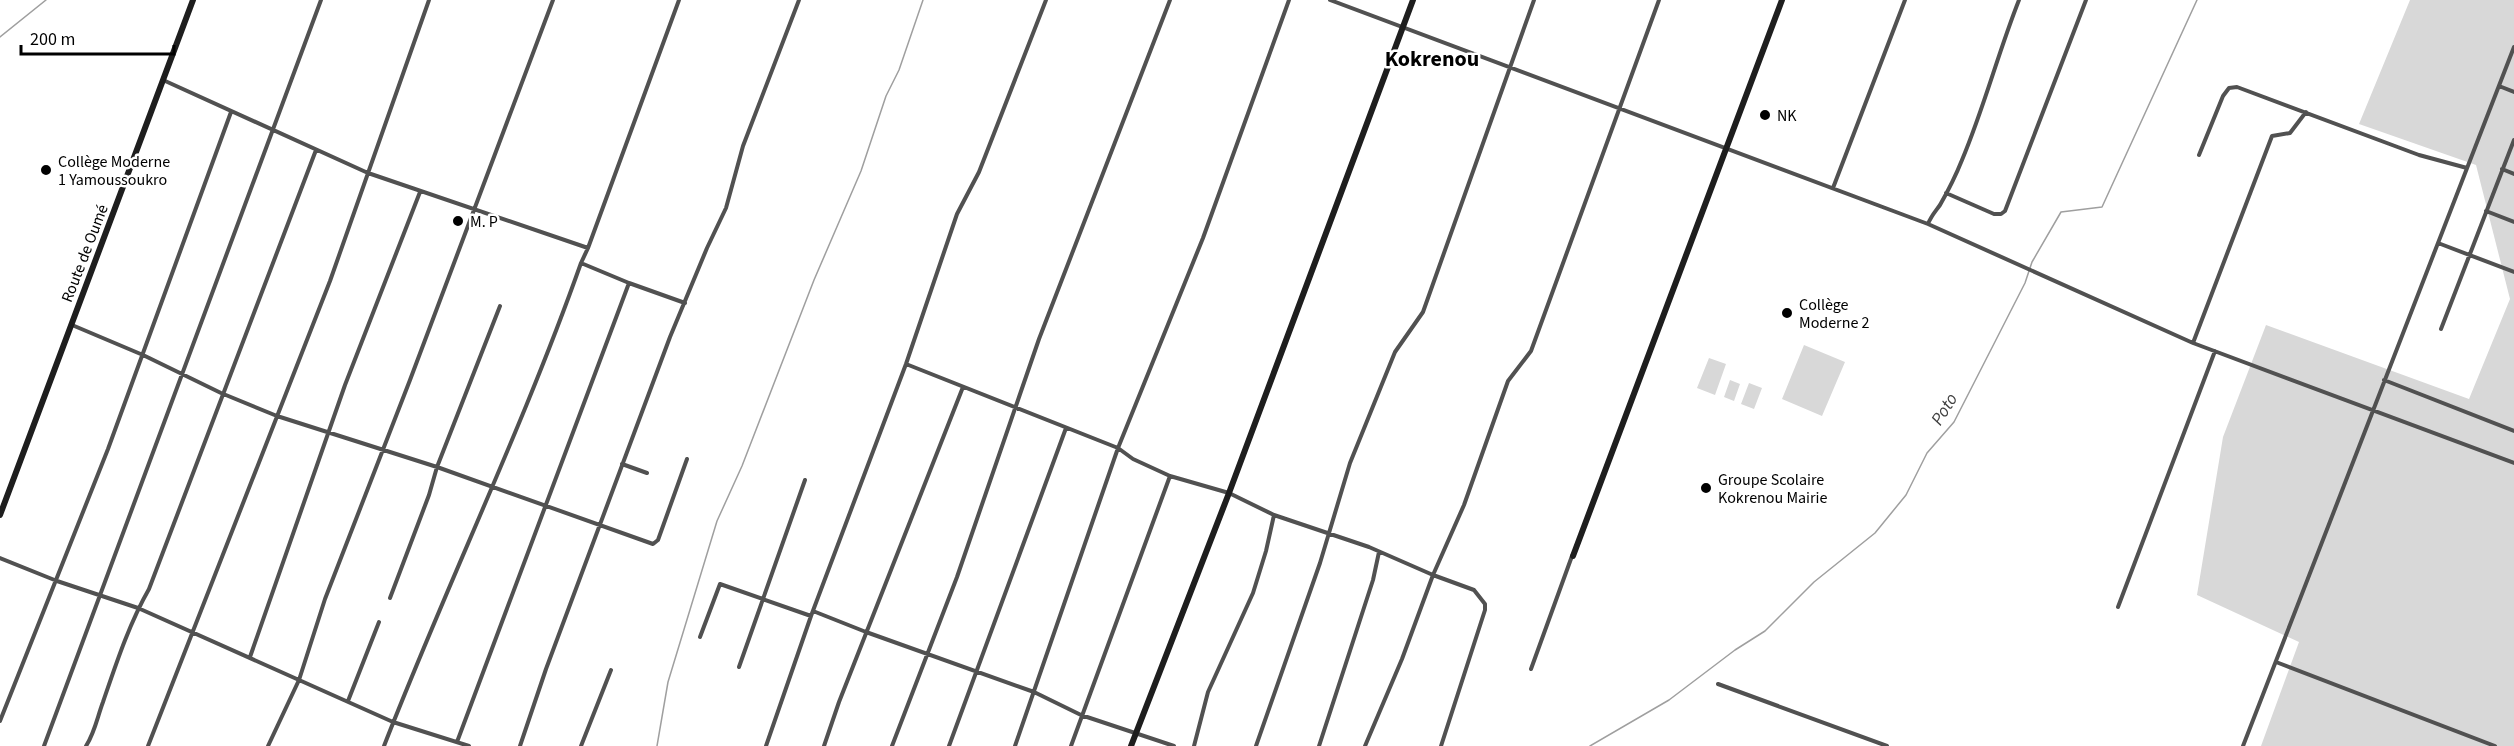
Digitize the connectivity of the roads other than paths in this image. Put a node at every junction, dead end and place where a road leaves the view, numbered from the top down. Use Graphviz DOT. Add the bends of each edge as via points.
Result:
graph roads {
  1 [pos="193,0"];
  2 [pos="321,0"];
  3 [pos="429,0"];
  4 [pos="553,0"];
  5 [pos="679,0"];
  6 [pos="799,0"];
  7 [pos="1046,0"];
  8 [pos="1170,0"];
  9 [pos="1289,0"];
  10 [pos="1330,0"];
  11 [pos="1413,0"];
  12 [pos="1534,0"];
  13 [pos="1659,0"];
  14 [pos="1782,0"];
  15 [pos="1905,0"];
  16 [pos="2019,0"];
  17 [pos="2086,0"];
  18 [pos="1402,28"];
  19 [pos="2514,46"];
  20 [pos="1508,67"];
  21 [pos="163,80"];
  22 [pos="2499,86"];
  23 [pos="2514,92"];
  24 [pos="1618,109"];
  25 [pos="231,112"];
  26 [pos="2306,112"];
  27 [pos="274,129"];
  28 [pos="2514,140"];
  29 [pos="1726,149"];
  30 [pos="316,150"];
  31 [pos="2199,155"];
  32 [pos="2467,168"];
  33 [pos="2502,169"];
  34 [pos="368,173"];
  35 [pos="2514,174"];
  36 [pos="1833,188"];
  37 [pos="420,192"];
  38 [pos="1946,193"];
  39 [pos="474,210"];
  40 [pos="2486,211"];
  41 [pos="2514,222"];
  42 [pos="1928,224"];
  43 [pos="2438,243"];
  44 [pos="588,248"];
  45 [pos="2468,255"];
  46 [pos="580,263"];
  47 [pos="2514,272"];
  48 [pos="629,283"];
  49 [pos="685,303"];
  50 [pos="500,306"];
  51 [pos="71,325"];
  52 [pos="2441,329"];
  53 [pos="2193,343"];
  54 [pos="2215,351"];
  55 [pos="143,355"];
  56 [pos="906,364"];
  57 [pos="183,373"];
  58 [pos="2384,380"];
  59 [pos="963,387"];
  60 [pos="223,394"];
  61 [pos="1017,408"];
  62 [pos="2373,410"];
  63 [pos="277,416"];
  64 [pos="1066,428"];
  65 [pos="2514,431"];
  66 [pos="328,433"];
  67 [pos="1118,448"];
  68 [pos="381,450"];
  69 [pos="687,459"];
  70 [pos="2514,463"];
  71 [pos="622,464"];
  72 [pos="437,467"];
  73 [pos="647,472"];
  74 [pos="1170,476"];
  75 [pos="805,480"];
  76 [pos="493,488"];
  77 [pos="1229,493"];
  78 [pos="546,506"];
  79 [pos="0,515"];
  80 [pos="1274,515"];
  81 [pos="600,524"];
  82 [pos="1328,533"];
  83 [pos="1379,552"];
  84 [pos="1573,555"];
  85 [pos="0,558"];
  86 [pos="1433,575"];
  87 [pos="57,581"];
  88 [pos="101,595"];
  89 [pos="390,598"];
  90 [pos="763,599"];
  91 [pos="138,608"];
  92 [pos="2118,608"];
  93 [pos="813,611"];
  94 [pos="811,616"];
  95 [pos="378,622"];
  96 [pos="866,632"];
  97 [pos="192,633"];
  98 [pos="699,637"];
  99 [pos="927,654"];
  100 [pos="250,657"];
  101 [pos="2276,662"];
  102 [pos="739,667"];
  103 [pos="1532,669"];
  104 [pos="611,670"];
  105 [pos="976,670"];
  106 [pos="299,680"];
  107 [pos="1718,684"];
  108 [pos="1034,692"];
  109 [pos="348,701"];
  110 [pos="1081,715"];
  111 [pos="0,721"];
  112 [pos="393,722"];
  113 [pos="1136,733"];
  114 [pos="457,742"];
  115 [pos="44,746"];
  116 [pos="86,746"];
  117 [pos="148,746"];
  118 [pos="268,746"];
  119 [pos="384,746"];
  120 [pos="469,746"];
  121 [pos="520,746"];
  122 [pos="581,746"];
  123 [pos="766,746"];
  124 [pos="824,746"];
  125 [pos="892,746"];
  126 [pos="949,746"];
  127 [pos="1015,746"];
  128 [pos="1071,746"];
  129 [pos="1131,746"];
  130 [pos="1174,746"];
  131 [pos="1194,746"];
  132 [pos="1256,746"];
  133 [pos="1319,746"];
  134 [pos="1365,746"];
  135 [pos="1441,746"];
  136 [pos="1887,746"];
  137 [pos="2243,746"];
  138 [pos="2495,746"];
  1 -- 21 [label="street, Route de Oumé"];
  2 -- 27 [label="street"];
  3 -- 34 [label="street"];
  4 -- 39 [label="street"];
  5 -- 44 [label="street"];
  6 -- 49 [label="street" via="743,146 726,208"];
  7 -- 56 [label="street" via="979,172 957,214"];
  8 -- 61 [label="street" via="1039,339"];
  9 -- 67 [label="street" via="1203,238"];
  10 -- 18 [label="street"];
  11 -- 18 [label="street"];
  12 -- 20 [label="street"];
  13 -- 24 [label="street"];
  14 -- 29 [label="street"];
  15 -- 36 [label="street"];
  16 -- 38 [label="street" via="1985,104"];
  17 -- 38 [label="street" via="2005,211 1994,214"];
  18 -- 20 [label="street"];
  18 -- 77 [label="street"];
  19 -- 22 [label="street"];
  20 -- 24 [label="street"];
  20 -- 82 [label="street" via="1423,312 1395,351 1350,463"];
  21 -- 25 [label="street"];
  21 -- 51 [label="street, Route de Oumé"];
  22 -- 23 [label="street"];
  22 -- 32 [label="street"];
  24 -- 29 [label="street"];
  24 -- 86 [label="street" via="1531,351 1508,381 1464,506"];
  25 -- 27 [label="street"];
  25 -- 55 [label="street"];
  26 -- 31 [label="street" via="2236,87 2229,88"];
  26 -- 32 [label="street" via="2419,155"];
  26 -- 53 [label="street" via="2290,133 2272,136"];
  27 -- 30 [label="street"];
  27 -- 57 [label="street"];
  28 -- 33 [label="street"];
  29 -- 36 [label="street"];
  29 -- 84 [label="street"];
  30 -- 34 [label="street"];
  30 -- 60 [label="street"];
  32 -- 43 [label="street"];
  33 -- 35 [label="street"];
  33 -- 40 [label="street"];
  34 -- 37 [label="street"];
  34 -- 63 [label="street"];
  36 -- 42 [label="street"];
  37 -- 39 [label="street"];
  37 -- 66 [label="street"];
  38 -- 42 [label="street"];
  39 -- 44 [label="street"];
  39 -- 68 [label="street"];
  40 -- 41 [label="street"];
  40 -- 45 [label="street"];
  42 -- 53 [label="street"];
  43 -- 45 [label="street"];
  43 -- 58 [label="street"];
  44 -- 46 [label="street"];
  45 -- 47 [label="street"];
  45 -- 52 [label="street"];
  46 -- 48 [label="street"];
  46 -- 76 [label="street"];
  48 -- 49 [label="street"];
  48 -- 78 [label="street"];
  49 -- 71 [label="street"];
  50 -- 72 [label="street"];
  51 -- 55 [label="street"];
  51 -- 79 [label="street, Route de Oumé"];
  53 -- 54 [label="street"];
  54 -- 62 [label="street"];
  54 -- 92 [label="street"];
  55 -- 57 [label="street"];
  55 -- 87 [label="street"];
  56 -- 59 [label="street"];
  56 -- 93 [label="street"];
  57 -- 60 [label="street"];
  57 -- 88 [label="street"];
  58 -- 62 [label="street"];
  58 -- 65 [label="street"];
  59 -- 61 [label="street"];
  59 -- 96 [label="street"];
  60 -- 63 [label="street"];
  60 -- 91 [label="street" via="149,589"];
  61 -- 64 [label="street"];
  61 -- 99 [label="street"];
  62 -- 70 [label="street"];
  62 -- 101 [label="street"];
  63 -- 66 [label="street"];
  63 -- 97 [label="street"];
  64 -- 67 [label="street"];
  64 -- 105 [label="street"];
  66 -- 68 [label="street"];
  66 -- 100 [label="street"];
  67 -- 74 [label="street"];
  67 -- 108 [label="street"];
  68 -- 72 [label="street"];
  68 -- 106 [label="street"];
  69 -- 81 [label="street" via="658,540 653,544"];
  71 -- 73 [label="street"];
  71 -- 81 [label="street"];
  72 -- 76 [label="street"];
  72 -- 89 [label="street"];
  74 -- 77 [label="street"];
  74 -- 110 [label="street"];
  75 -- 90 [label="street"];
  76 -- 78 [label="street"];
  76 -- 112 [label="street"];
  77 -- 80 [label="street"];
  77 -- 113 [label="street"];
  78 -- 81 [label="street"];
  78 -- 114 [label="street"];
  80 -- 82 [label="street"];
  80 -- 131 [label="street" via="1253,593 1208,692"];
  81 -- 121 [label="street"];
  82 -- 83 [label="street"];
  82 -- 132 [label="street"];
  83 -- 86 [label="street"];
  83 -- 133 [label="street"];
  84 -- 103 [label="street"];
  85 -- 87 [label="street"];
  86 -- 134 [label="street"];
  86 -- 135 [label="street" via="1474,590 1485,604 1484,618"];
  87 -- 88 [label="street"];
  87 -- 111 [label="street"];
  88 -- 91 [label="street"];
  88 -- 115 [label="street"];
  90 -- 94 [label="street"];
  90 -- 98 [label="street" via="720,584"];
  90 -- 102 [label="street"];
  91 -- 97 [label="street"];
  91 -- 116 [label="street"];
  93 -- 94 [label="street"];
  93 -- 96 [label="street"];
  94 -- 123 [label="street"];
  95 -- 109 [label="street"];
  96 -- 99 [label="street"];
  96 -- 124 [label="street"];
  97 -- 100 [label="street"];
  97 -- 117 [label="street"];
  99 -- 105 [label="street"];
  99 -- 125 [label="street"];
  100 -- 106 [label="street"];
  101 -- 137 [label="street"];
  101 -- 138 [label="street"];
  104 -- 122 [label="street"];
  105 -- 108 [label="street"];
  105 -- 126 [label="street"];
  106 -- 109 [label="street"];
  106 -- 118 [label="street"];
  107 -- 136 [label="street"];
  108 -- 110 [label="street"];
  108 -- 127 [label="street"];
  109 -- 112 [label="street"];
  110 -- 113 [label="street"];
  110 -- 128 [label="street"];
  112 -- 114 [label="street"];
  112 -- 119 [label="street"];
  113 -- 129 [label="street"];
  113 -- 130 [label="street"];
  114 -- 120 [label="street"];
}
